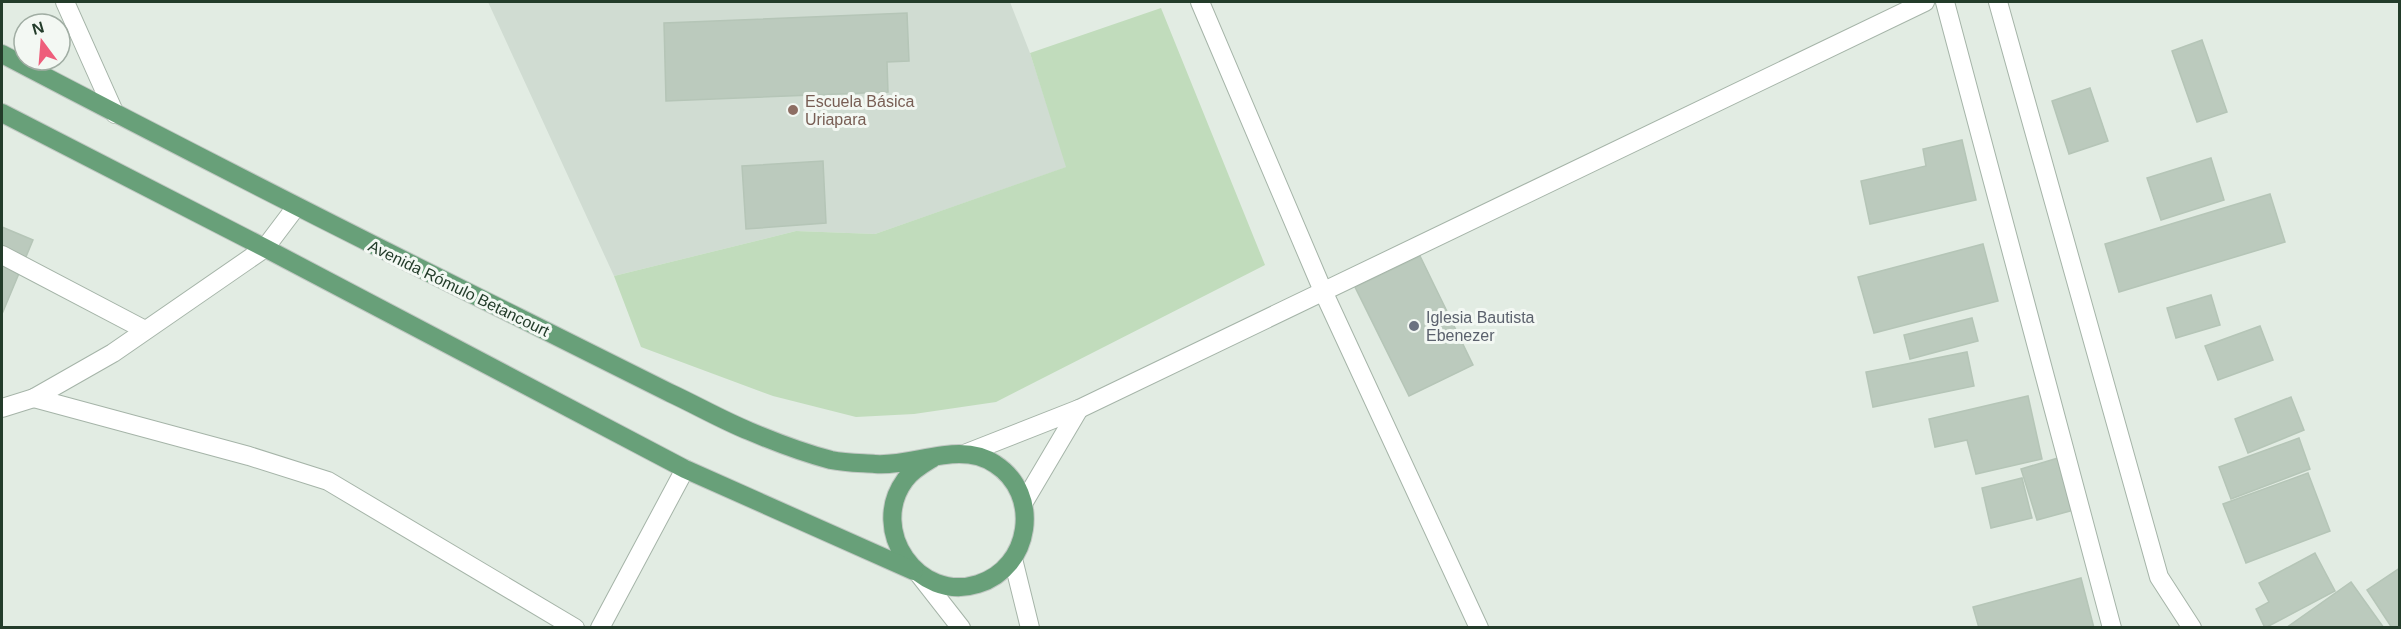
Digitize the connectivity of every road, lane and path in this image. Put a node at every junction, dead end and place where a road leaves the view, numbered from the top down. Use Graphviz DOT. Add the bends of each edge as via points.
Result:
graph roads {
  1 [pos="65,2"];
  2 [pos="1200,2"];
  3 [pos="1925,2"];
  4 [pos="1945,2"];
  5 [pos="1998,2"];
  6 [pos="2,54"];
  7 [pos="2,113"];
  8 [pos="115,114"];
  9 [pos="296,207"];
  10 [pos="265,248"];
  11 [pos="2,255"];
  12 [pos="1323,291"];
  13 [pos="145,330"];
  14 [pos="34,398"];
  15 [pos="2,408"];
  16 [pos="1079,409"];
  17 [pos="967,453"];
  18 [pos="933,458"];
  19 [pos="685,469"];
  20 [pos="1023,502"];
  21 [pos="1013,560"];
  22 [pos="918,573"];
  23 [pos="575,627"];
  24 [pos="600,627"];
  25 [pos="961,627"];
  26 [pos="1030,627"];
  27 [pos="1479,627"];
  28 [pos="2112,627"];
  29 [pos="2192,627"];
  1 -- 8 [label="street"];
  2 -- 12 [label="street"];
  3 -- 12 [label="street"];
  4 -- 28 [label="street"];
  5 -- 29 [label="street" via="2159,577"];
  6 -- 8 [label="main road, Avenida Rómulo Betancourt"];
  7 -- 10 [label="main road"];
  8 -- 9 [label="main road, Avenida Rómulo Betancourt"];
  9 -- 10 [label="street"];
  9 -- 18 [label="main road, Avenida Rómulo Betancourt" via="748,431 833,460 880,465"];
  10 -- 13 [label="street"];
  10 -- 19 [label="main road"];
  11 -- 13 [label="street"];
  12 -- 16 [label="street"];
  12 -- 27 [label="street"];
  13 -- 14 [label="street"];
  14 -- 15 [label="street"];
  14 -- 23 [label="street" via="328,481"];
  16 -- 17 [label="street"];
  16 -- 20 [label="street"];
  17 -- 18 [label="main road"];
  17 -- 20 [label="main road" via="997,464 1017,487"];
  18 -- 22 [label="main road" via="905,479 892,512 896,546"];
  19 -- 22 [label="main road"];
  19 -- 24 [label="street"];
  20 -- 21 [label="main road" via="1025,532"];
  21 -- 22 [label="main road" via="1003,571 976,585 946,586"];
  21 -- 26 [label="street"];
  22 -- 25 [label="street"];
}
